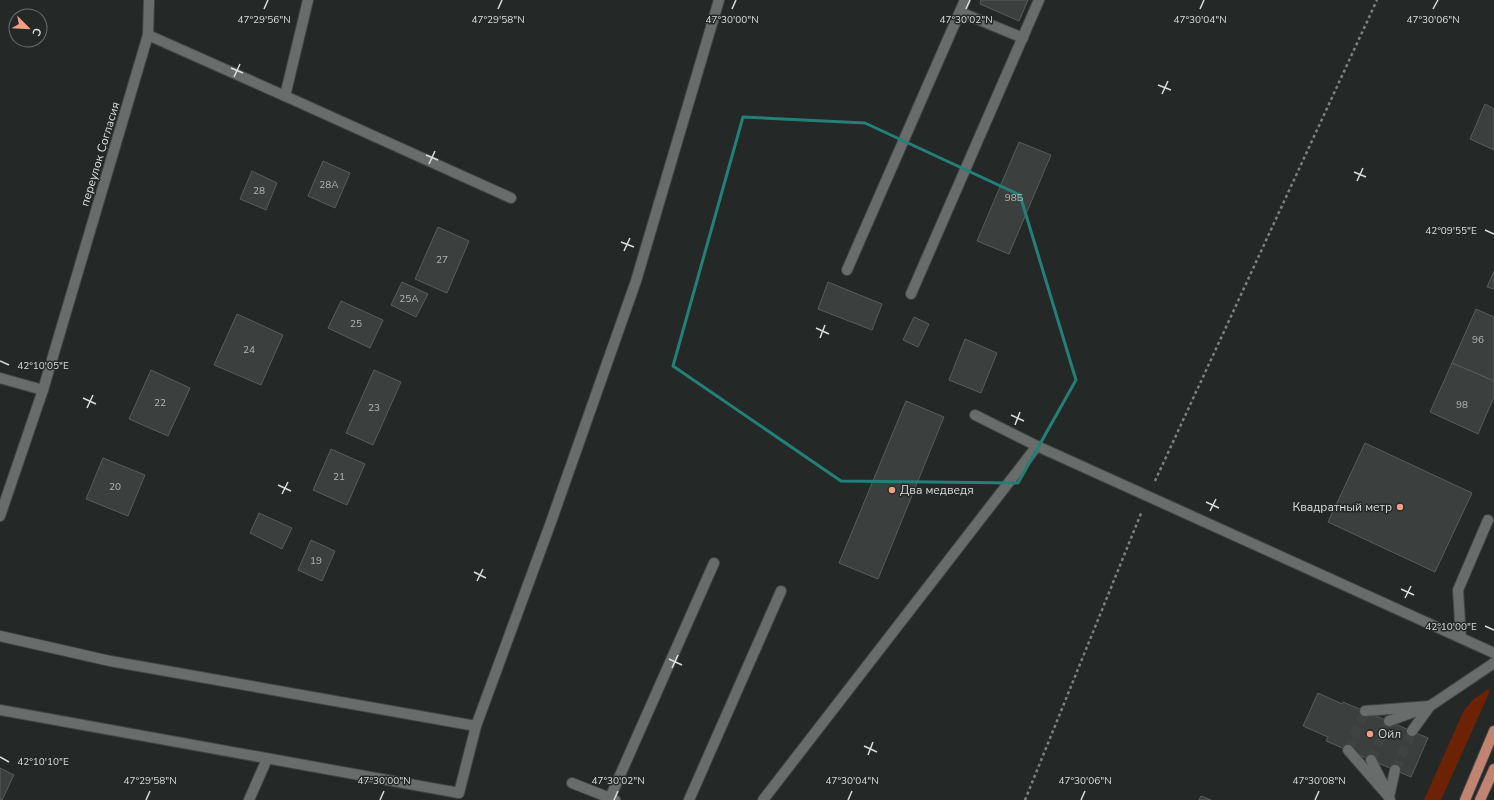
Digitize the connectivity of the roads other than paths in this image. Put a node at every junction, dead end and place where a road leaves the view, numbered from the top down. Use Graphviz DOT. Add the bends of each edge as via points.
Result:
graph roads {
  1 [pos="149,0"];
  2 [pos="308,0"];
  3 [pos="719,0"];
  4 [pos="965,0"];
  5 [pos="1039,0"];
  6 [pos="960,12"];
  7 [pos="148,35"];
  8 [pos="1023,38"];
  9 [pos="285,96"];
  10 [pos="512,198"];
  11 [pos="846,270"];
  12 [pos="911,294"];
  13 [pos="0,378"];
  14 [pos="42,390"];
  15 [pos="975,415"];
  16 [pos="1037,446"];
  17 [pos="0,516"];
  18 [pos="1488,520"];
  19 [pos="714,563"];
  20 [pos="782,591"];
  21 [pos="0,636"];
  22 [pos="1461,638"];
  23 [pos="1494,653"];
  24 [pos="1494,663"];
  25 [pos="1430,706"];
  26 [pos="0,710"];
  27 [pos="1364,711"];
  28 [pos="1388,721"];
  29 [pos="476,726"];
  30 [pos="1412,731"];
  31 [pos="1494,731"];
  32 [pos="1348,750"];
  33 [pos="267,759"];
  34 [pos="1372,760"];
  35 [pos="1494,769"];
  36 [pos="1395,770"];
  37 [pos="572,783"];
  38 [pos="612,799"];
  39 [pos="1390,799"];
  40 [pos="249,800"];
  41 [pos="689,800"];
  42 [pos="763,800"];
  43 [pos="1465,800"];
  44 [pos="1480,800"];
  1 -- 7 [label="street, переулок Согласия"];
  2 -- 9 [label="street"];
  3 -- 29 [label="street" via="636,281"];
  4 -- 6 [label="street"];
  5 -- 8 [label="street"];
  6 -- 8 [label="street"];
  6 -- 11 [label="street"];
  7 -- 9 [label="street"];
  7 -- 14 [label="street, переулок Согласия"];
  8 -- 12 [label="street"];
  9 -- 10 [label="street"];
  13 -- 14 [label="street"];
  14 -- 17 [label="street, переулок Согласия"];
  15 -- 16 [label="street"];
  16 -- 22 [label="street"];
  16 -- 42 [label="street"];
  18 -- 22 [label="street" via="1458,590"];
  19 -- 38 [label="street"];
  20 -- 41 [label="street"];
  21 -- 29 [label="street" via="110,662"];
  22 -- 23 [label="street"];
  24 -- 25 [label="street"];
  25 -- 27 [label="street"];
  25 -- 28 [label="street"];
  25 -- 30 [label="street"];
  26 -- 33 [label="street"];
  29 -- 33 [label="street" via="459,793"];
  31 -- 43 [label="main road"];
  32 -- 39 [label="street"];
  33 -- 40 [label="street"];
  34 -- 39 [label="street"];
  35 -- 44 [label="main road"];
  36 -- 39 [label="street"];
  37 -- 38 [label="street"];
}
